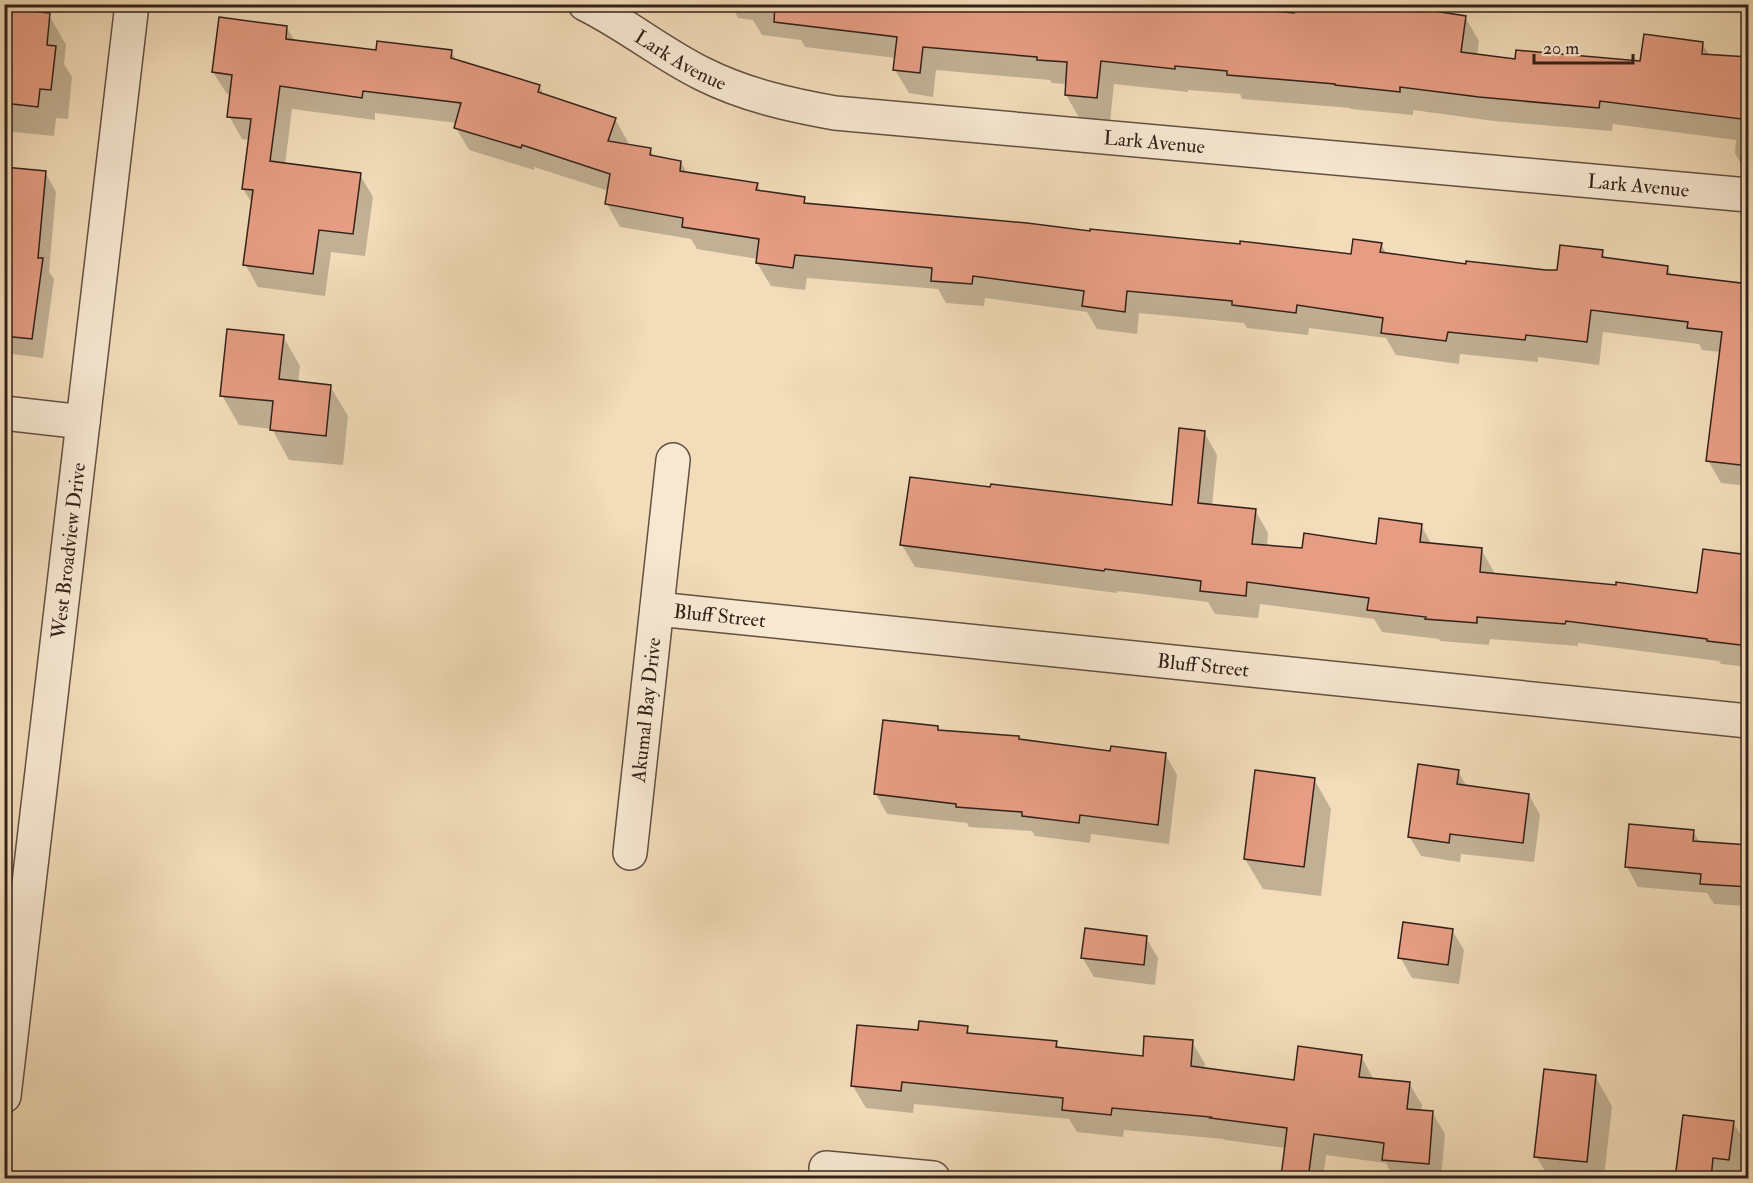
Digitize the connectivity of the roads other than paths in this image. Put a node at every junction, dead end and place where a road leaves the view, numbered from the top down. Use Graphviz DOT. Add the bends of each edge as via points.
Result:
graph roads {
  1 [pos="132,4"];
  2 [pos="585,4"];
  3 [pos="1749,195"];
  4 [pos="4,413"];
  5 [pos="83,422"];
  6 [pos="673,460"];
  7 [pos="657,609"];
  8 [pos="1749,721"];
  9 [pos="630,853"];
  10 [pos="15,917"];
  11 [pos="4,1096"];
  12 [pos="826,1168"];
  13 [pos="933,1179"];
  1 -- 5 [label="street, West Broadview Drive"];
  2 -- 3 [label="street, Lark Avenue" via="703,74 746,92 835,113"];
  4 -- 5 [label="street"];
  5 -- 10 [label="street, West Broadview Drive"];
  6 -- 7 [label="street, Akumal Bay Drive"];
  7 -- 8 [label="street, Bluff Street"];
  7 -- 9 [label="street, Akumal Bay Drive"];
  10 -- 11 [label="street, West Broadview Drive"];
  12 -- 13 [label="street"];
}
